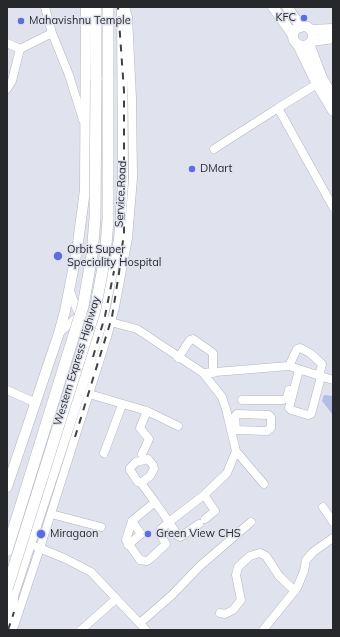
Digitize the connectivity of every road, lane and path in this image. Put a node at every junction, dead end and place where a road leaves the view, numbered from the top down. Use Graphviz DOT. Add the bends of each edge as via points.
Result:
graph roads {
  1 [pos="45,7"];
  2 [pos="86,7"];
  3 [pos="96,7"];
  4 [pos="108,7"];
  5 [pos="122,7"];
  6 [pos="125,7"];
  7 [pos="273,7"];
  8 [pos="287,7"];
  9 [pos="300,27"];
  10 [pos="333,29"];
  11 [pos="311,30"];
  12 [pos="52,34"];
  13 [pos="293,35"];
  14 [pos="333,38"];
  15 [pos="7,43"];
  16 [pos="310,43"];
  17 [pos="298,45"];
  18 [pos="20,49"];
  19 [pos="317,84"];
  20 [pos="7,89"];
  21 [pos="333,96"];
  22 [pos="278,108"];
  23 [pos="333,112"];
  24 [pos="86,127"];
  25 [pos="214,149"];
  26 [pos="128,165"];
  27 [pos="333,207"];
  28 [pos="70,291"];
  29 [pos="88,317"];
  30 [pos="106,321"];
  31 [pos="59,333"];
  32 [pos="178,358"];
  33 [pos="93,367"];
  34 [pos="294,368"];
  35 [pos="202,373"];
  36 [pos="213,373"];
  37 [pos="320,377"];
  38 [pos="333,380"];
  39 [pos="7,390"];
  40 [pos="89,394"];
  41 [pos="242,400"];
  42 [pos="36,403"];
  43 [pos="122,405"];
  44 [pos="147,411"];
  45 [pos="178,426"];
  46 [pos="236,451"];
  47 [pos="104,453"];
  48 [pos="142,454"];
  49 [pos="10,467"];
  50 [pos="141,483"];
  51 [pos="264,484"];
  52 [pos="7,487"];
  53 [pos="204,495"];
  54 [pos="51,498"];
  55 [pos="155,502"];
  56 [pos="323,507"];
  57 [pos="51,514"];
  58 [pos="206,519"];
  59 [pos="132,521"];
  60 [pos="169,522"];
  61 [pos="251,522"];
  62 [pos="333,522"];
  63 [pos="199,524"];
  64 [pos="101,527"];
  65 [pos="333,538"];
  66 [pos="30,544"];
  67 [pos="128,545"];
  68 [pos="40,548"];
  69 [pos="7,550"];
  70 [pos="7,589"];
  71 [pos="295,591"];
  72 [pos="116,599"];
  73 [pos="220,613"];
  74 [pos="140,623"];
  75 [pos="12,630"];
  76 [pos="81,630"];
  77 [pos="146,630"];
  78 [pos="262,630"];
  1 -- 12 [label="street"];
  2 -- 24 [label="main road"];
  3 -- 69 [label="highway, Western Express Highway, bridge" via="95,218 92,255 83,306"];
  4 -- 70 [label="highway, Western Express Highway, bridge" via="108,220 105,257 95,310"];
  5 -- 26 [label="main road, Service Road"];
  6 -- 26 [label="street" via="128,17 132,98"];
  7 -- 13 [label="main road"];
  8 -- 9 [label="main road"];
  9 -- 11 [label="main road"];
  9 -- 13 [label="main road"];
  10 -- 11 [label="main road"];
  11 -- 16 [label="main road"];
  12 -- 18 [label="street"];
  12 -- 24 [label="street"];
  13 -- 17 [label="main road"];
  14 -- 16 [label="main road"];
  15 -- 18 [label="street"];
  16 -- 17 [label="main road" via="305,46"];
  16 -- 21 [label="main road" via="322,78"];
  17 -- 19 [label="main road"];
  18 -- 20 [label="street" via="12,81"];
  19 -- 22 [label="street"];
  19 -- 23 [label="main road"];
  22 -- 25 [label="street"];
  22 -- 27 [label="street"];
  24 -- 28 [label="main road" via="85,190"];
  26 -- 30 [label="main road, Service Road"];
  28 -- 29 [label="street" via="78,310"];
  28 -- 31 [label="main road"];
  29 -- 30 [label="street"];
  29 -- 31 [label="street" via="76,318"];
  30 -- 32 [label="street" via="137,329"];
  30 -- 33 [label="main road, Service Road"];
  31 -- 42 [label="main road"];
  32 -- 35 [label="street"];
  32 -- 36 [label="street" via="193,339 213,353"];
  33 -- 40 [label="street"];
  33 -- 54 [label="main road, Service Road"];
  34 -- 36 [label="street" via="246,368"];
  34 -- 37 [label="street"];
  34 -- 37 [label="street" via="297,350 300,348 322,364"];
  34 -- 37 [label="street" via="289,408 308,416 311,414"];
  34 -- 41 [label="street" via="285,399"];
  35 -- 36 [label="street"];
  35 -- 46 [label="street" via="222,397 234,430"];
  37 -- 38 [label="street"];
  39 -- 42 [label="street"];
  40 -- 43 [label="street"];
  40 -- 54 [label="street"];
  42 -- 49 [label="main road"];
  43 -- 44 [label="street"];
  43 -- 47 [label="street"];
  44 -- 45 [label="street"];
  44 -- 48 [label="street" via="140,428 148,439"];
  46 -- 51 [label="street"];
  46 -- 53 [label="street" via="227,473"];
  49 -- 52 [label="main road"];
  50 -- 55 [label="street"];
  53 -- 58 [label="street" via="215,511"];
  53 -- 60 [label="street"];
  54 -- 57 [label="street"];
  54 -- 66 [label="main road, Service Road"];
  55 -- 59 [label="street"];
  55 -- 60 [label="street"];
  56 -- 62 [label="street"];
  57 -- 64 [label="street"];
  57 -- 68 [label="street"];
  59 -- 67 [label="street" via="126,540"];
  59 -- 67 [label="street" via="141,534"];
  60 -- 63 [label="street" via="180,537"];
  60 -- 67 [label="street" via="160,532 165,547 147,561 140,560"];
  61 -- 74 [label="street"];
  65 -- 71 [label="street" via="306,560"];
  66 -- 68 [label="street"];
  66 -- 75 [label="main road, Service Road" via="13,596"];
  68 -- 72 [label="street" via="66,558 91,572"];
  68 -- 75 [label="street"];
  71 -- 73 [label="street" via="279,576 266,556 260,553 250,556 238,567 236,575 241,600 233,610 225,614"];
  71 -- 78 [label="street"];
  72 -- 74 [label="street"];
  72 -- 76 [label="street"];
  74 -- 77 [label="street"];
}
